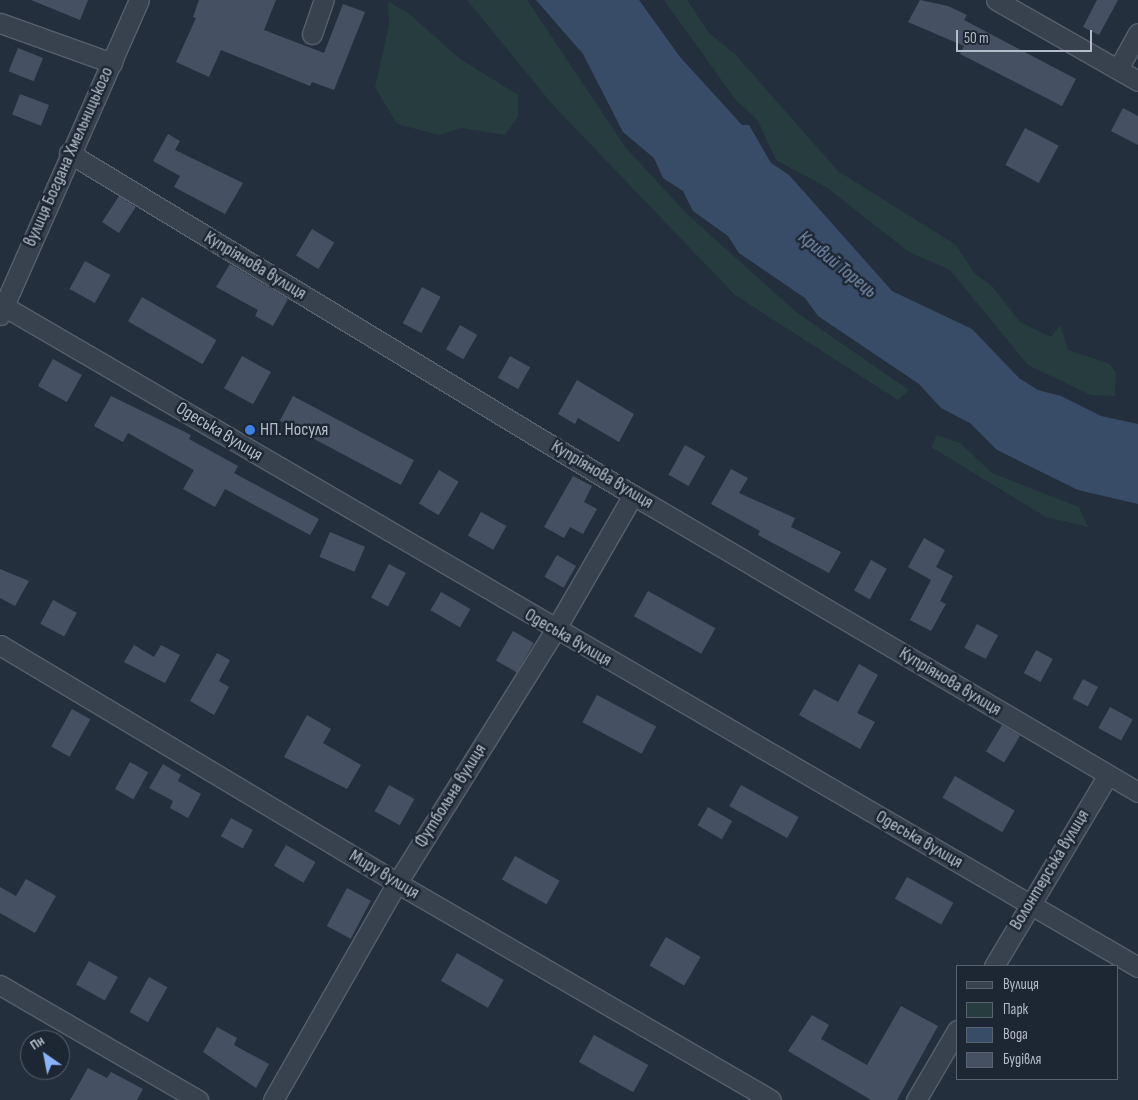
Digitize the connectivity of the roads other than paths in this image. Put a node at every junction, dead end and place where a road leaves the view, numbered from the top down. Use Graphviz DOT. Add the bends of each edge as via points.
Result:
graph roads {
  1 [pos="139,0"];
  2 [pos="324,0"];
  3 [pos="996,0"];
  4 [pos="0,23"];
  5 [pos="1138,33"];
  6 [pos="312,34"];
  7 [pos="112,63"];
  8 [pos="1118,69"];
  9 [pos="1138,81"];
  10 [pos="69,153"];
  11 [pos="1,308"];
  12 [pos="633,494"];
  13 [pos="555,630"];
  14 [pos="0,645"];
  15 [pos="1108,775"];
  16 [pos="1138,792"];
  17 [pos="397,884"];
  18 [pos="1030,904"];
  19 [pos="995,965"];
  20 [pos="1138,967"];
  21 [pos="0,985"];
  22 [pos="956,1032"];
  23 [pos="198,1100"];
  24 [pos="273,1100"];
  25 [pos="771,1100"];
  26 [pos="916,1100"];
  1 -- 7 [label="street, вулиця Богдана Хмельницького"];
  2 -- 6 [label="street"];
  3 -- 8 [label="street"];
  4 -- 7 [label="street"];
  5 -- 8 [label="street"];
  7 -- 10 [label="street, вулиця Богдана Хмельницького"];
  8 -- 9 [label="street"];
  10 -- 11 [label="street, вулиця Богдана Хмельницького"];
  10 -- 12 [label="street, Купріянова вулиця"];
  11 -- 13 [label="street, Одеська вулиця"];
  12 -- 13 [label="street, Футбольна вулиця"];
  12 -- 15 [label="street, Купріянова вулиця"];
  13 -- 17 [label="street, Футбольна вулиця"];
  13 -- 18 [label="street, Одеська вулиця"];
  14 -- 17 [label="street, Миру вулиця"];
  15 -- 16 [label="street, Купріянова вулиця"];
  15 -- 18 [label="street, Волонтерська вулиця"];
  17 -- 24 [label="street, Футбольна вулиця"];
  17 -- 25 [label="street, Миру вулиця"];
  18 -- 19 [label="street, Волонтерська вулиця"];
  18 -- 20 [label="street, Одеська вулиця"];
  21 -- 23 [label="street"];
  22 -- 26 [label="street"];
}
